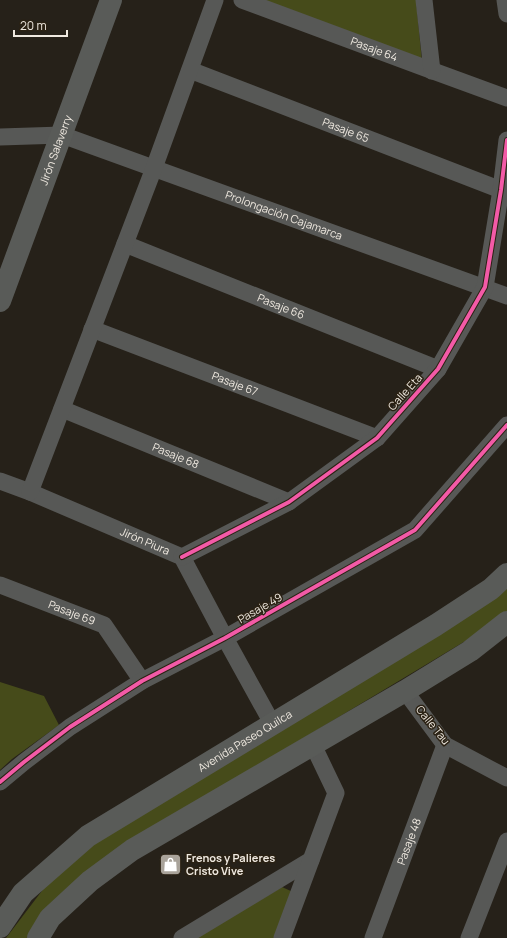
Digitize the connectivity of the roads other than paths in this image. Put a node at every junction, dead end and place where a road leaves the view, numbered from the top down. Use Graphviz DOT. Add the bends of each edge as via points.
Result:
graph roads {
  1 [pos="111,0"];
  2 [pos="215,0"];
  3 [pos="242,0"];
  4 [pos="424,0"];
  5 [pos="505,0"];
  6 [pos="507,14"];
  7 [pos="190,70"];
  8 [pos="432,71"];
  9 [pos="507,98"];
  10 [pos="62,135"];
  11 [pos="0,137"];
  12 [pos="507,140"];
  13 [pos="154,168"];
  14 [pos="501,190"];
  15 [pos="125,244"];
  16 [pos="485,287"];
  17 [pos="507,296"];
  18 [pos="0,301"];
  19 [pos="92,330"];
  20 [pos="438,369"];
  21 [pos="62,409"];
  22 [pos="507,425"];
  23 [pos="377,438"];
  24 [pos="0,481"];
  25 [pos="30,492"];
  26 [pos="290,502"];
  27 [pos="182,557"];
  28 [pos="507,574"];
  29 [pos="0,584"];
  30 [pos="507,622"];
  31 [pos="225,638"];
  32 [pos="142,681"];
  33 [pos="405,691"];
  34 [pos="272,724"];
  35 [pos="445,744"];
  36 [pos="313,745"];
  37 [pos="507,778"];
  38 [pos="0,782"];
  39 [pos="507,841"];
  40 [pos="311,860"];
  41 [pos="501,874"];
  42 [pos="0,927"];
  43 [pos="38,938"];
  44 [pos="182,938"];
  45 [pos="282,938"];
  46 [pos="373,938"];
  47 [pos="469,938"];
  1 -- 10 [label="main road, Jirón Salaverry"];
  2 -- 7 [label="street"];
  3 -- 8 [label="street, Pasaje 64"];
  4 -- 8 [label="street"];
  5 -- 6 [label="street"];
  7 -- 13 [label="street"];
  7 -- 14 [label="street, Pasaje 65"];
  8 -- 9 [label="street, Pasaje 64"];
  10 -- 11 [label="street"];
  10 -- 13 [label="street, Prolongación Cajamarca"];
  10 -- 18 [label="main road, Jirón Salaverry"];
  12 -- 14 [label="street, Calle Eta"];
  13 -- 15 [label="street"];
  13 -- 16 [label="street, Prolongación Cajamarca"];
  14 -- 16 [label="street, Calle Eta"];
  15 -- 19 [label="street"];
  15 -- 20 [label="street, Pasaje 66"];
  16 -- 17 [label="street, Prolongación Cajamarca"];
  16 -- 20 [label="street, Calle Eta"];
  19 -- 21 [label="street"];
  19 -- 23 [label="street, Pasaje 67"];
  20 -- 23 [label="street, Calle Eta"];
  21 -- 25 [label="street"];
  21 -- 26 [label="street, Pasaje 68"];
  22 -- 31 [label="street, Pasaje 49" via="415,530"];
  23 -- 26 [label="street, Calle Eta"];
  24 -- 25 [label="street, Jirón Piura"];
  25 -- 27 [label="street, Jirón Piura"];
  26 -- 27 [label="street, Calle Eta"];
  27 -- 31 [label="street, Jirón Piura"];
  28 -- 34 [label="main road, Avenida Paseo Quilca" via="491,589 436,625"];
  29 -- 32 [label="street, Pasaje 69" via="104,625"];
  30 -- 33 [label="main road" via="470,651"];
  31 -- 32 [label="street, Pasaje 49"];
  31 -- 34 [label="street, Jirón Piura"];
  32 -- 38 [label="street, Pasaje 49" via="70,727"];
  33 -- 35 [label="street, Calle Tau"];
  33 -- 36 [label="main road"];
  34 -- 42 [label="main road, Avenida Paseo Quilca" via="88,836 23,893"];
  35 -- 37 [label="street, Calle Tau"];
  35 -- 46 [label="street, Pasaje 48"];
  36 -- 40 [label="street" via="336,793"];
  36 -- 43 [label="main road" via="132,850 90,881 50,918"];
  39 -- 41 [label="street"];
  40 -- 44 [label="street"];
  40 -- 45 [label="street"];
  41 -- 47 [label="street"];
}
